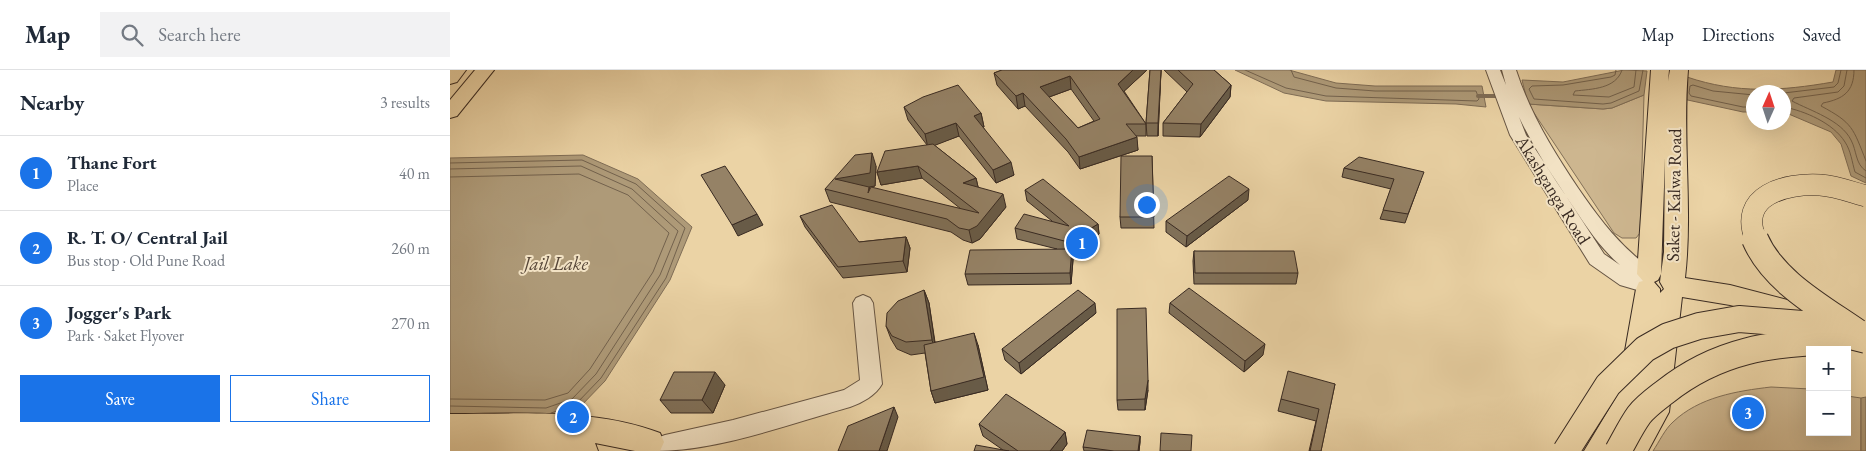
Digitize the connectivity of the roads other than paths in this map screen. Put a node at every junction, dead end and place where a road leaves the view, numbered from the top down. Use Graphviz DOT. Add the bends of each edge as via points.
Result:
graph roads {
  1 [pos="457,70"];
  2 [pos="473,70"];
  3 [pos="485,70"];
  4 [pos="1673,70"];
  5 [pos="1494,75"];
  6 [pos="1510,75"];
  7 [pos="450,78"];
  8 [pos="450,97"];
  9 [pos="1514,108"];
  10 [pos="450,112"];
  11 [pos="1866,196"];
  12 [pos="1658,284"];
  13 [pos="863,303"];
  14 [pos="1866,330"];
  15 [pos="1866,340"];
  16 [pos="450,427"];
  17 [pos="654,447"];
  18 [pos="450,448"];
  19 [pos="584,451"];
  20 [pos="1566,451"];
  21 [pos="1598,451"];
  22 [pos="1618,451"];
  23 [pos="1633,451"];
  1 -- 7 [label="main road"];
  2 -- 8 [label="main road"];
  3 -- 10 [label="main road"];
  4 -- 12 [label="main road, Saket - Kalwa Road" via="1666,105 1676,252"];
  5 -- 9 [label="street, Akashganga Road"];
  6 -- 9 [label="street, Akashganga Road"];
  9 -- 12 [label="street, Akashganga Road" via="1518,135 1596,258 1627,280"];
  11 -- 15 [label="main road, bridge" via="1814,184 1785,187 1764,195 1753,208 1751,227 1760,249 1780,274"];
  12 -- 14 [label="main road" via="1730,295"];
  12 -- 21 [label="main road, Saket - Kalwa Road" via="1630,399"];
  12 -- 23 [label="main road, Saket - Kalwa Road" via="1655,412"];
  13 -- 17 [label="lane" via="871,384 850,398 733,430"];
  15 -- 20 [label="main road, bridge" via="1802,324 1739,319 1699,326 1668,336 1645,349 1608,386"];
  15 -- 22 [label="main road, bridge" via="1767,344 1702,366 1663,393 1638,416"];
  16 -- 17 [label="main road" via="586,428 627,434"];
  18 -- 19 [label="main road"];
}
